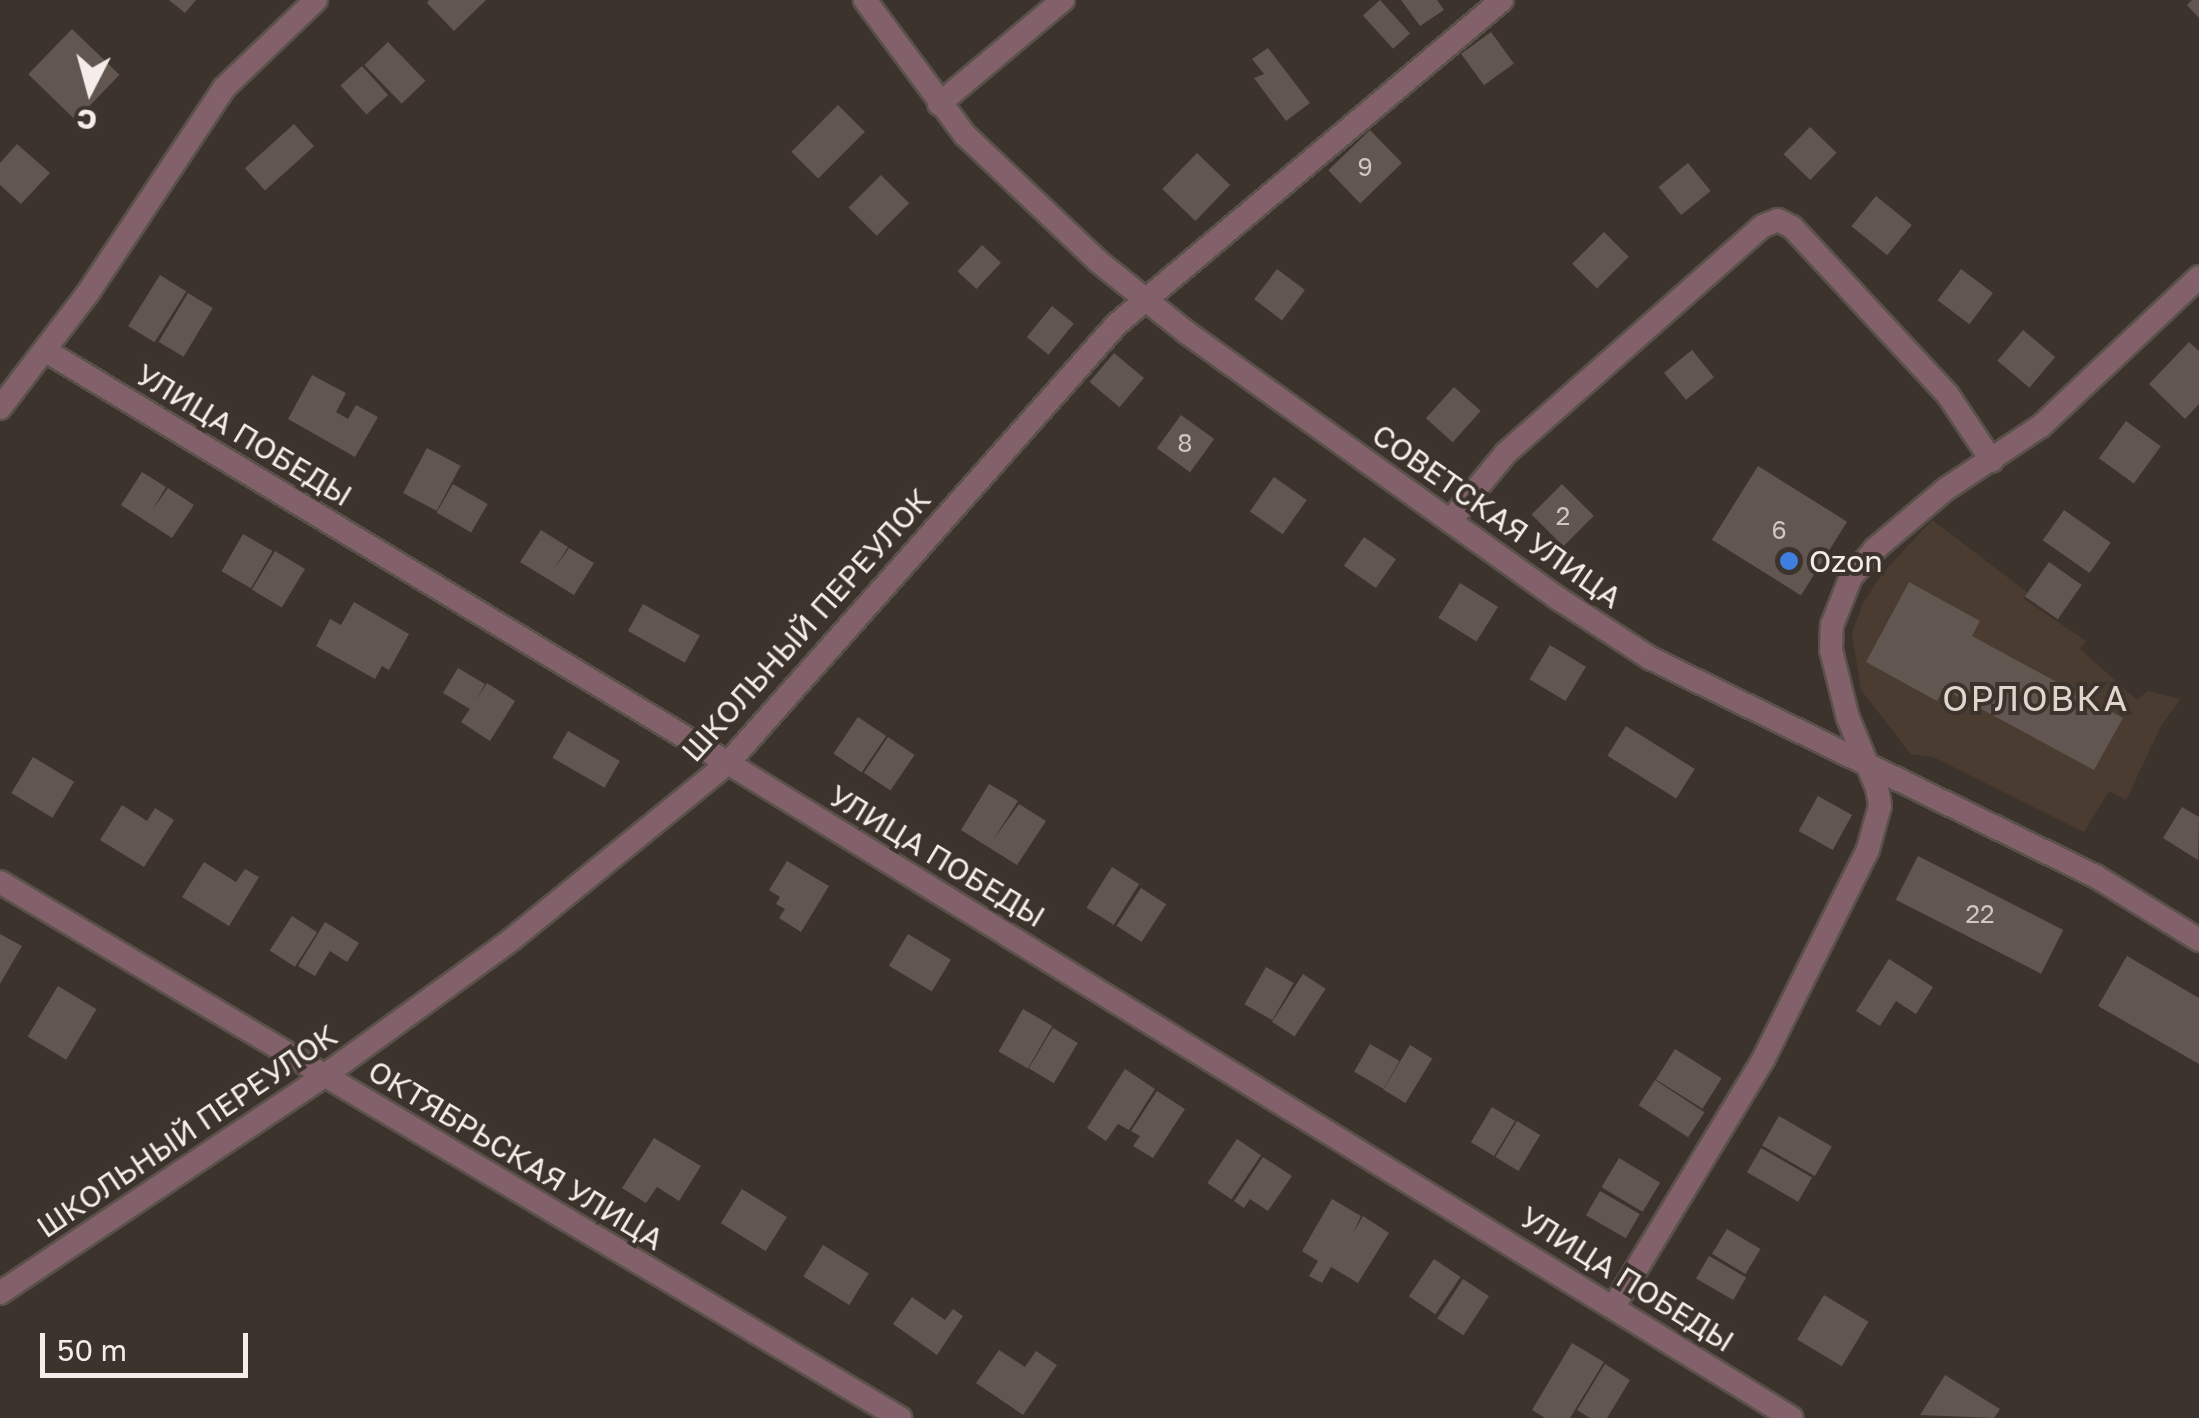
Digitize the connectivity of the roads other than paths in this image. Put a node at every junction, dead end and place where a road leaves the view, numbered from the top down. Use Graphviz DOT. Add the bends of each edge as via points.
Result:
graph roads {
  1 [pos="316,0"];
  2 [pos="865,0"];
  3 [pos="1063,0"];
  4 [pos="1502,0"];
  5 [pos="939,104"];
  6 [pos="2199,277"];
  7 [pos="1146,300"];
  8 [pos="46,350"];
  9 [pos="0,408"];
  10 [pos="1992,460"];
  11 [pos="1450,521"];
  12 [pos="728,763"];
  13 [pos="1868,766"];
  14 [pos="0,882"];
  15 [pos="2199,940"];
  16 [pos="324,1076"];
  17 [pos="0,1293"];
  18 [pos="1614,1306"];
  19 [pos="900,1418"];
  20 [pos="1792,1418"];
  1 -- 8 [label="street" via="224,88"];
  2 -- 5 [label="street, СОВЕТСКАЯ УЛИЦА"];
  3 -- 5 [label="street"];
  4 -- 7 [label="street, ШКОЛЬНЫЙ ПЕРЕУЛОК"];
  5 -- 7 [label="street, СОВЕТСКАЯ УЛИЦА" via="978,148"];
  6 -- 10 [label="street" via="2041,426"];
  7 -- 11 [label="street, СОВЕТСКАЯ УЛИЦА"];
  7 -- 12 [label="street, ШКОЛЬНЫЙ ПЕРЕУЛОК" via="1094,347"];
  8 -- 9 [label="street"];
  8 -- 12 [label="street, УЛИЦА ПОБЕДЫ"];
  10 -- 11 [label="street" via="1948,395 1792,227 1778,220 1763,226 1506,452"];
  10 -- 13 [label="street" via="1876,549 1840,600 1831,650"];
  11 -- 13 [label="street, СОВЕТСКАЯ УЛИЦА" via="1650,658"];
  12 -- 16 [label="street, ШКОЛЬНЫЙ ПЕРЕУЛОК" via="510,940"];
  12 -- 18 [label="street, УЛИЦА ПОБЕДЫ"];
  13 -- 15 [label="street, СОВЕТСКАЯ УЛИЦА" via="2095,876"];
  13 -- 18 [label="street" via="1880,806 1868,849 1763,1060"];
  14 -- 16 [label="street, ОКТЯБРЬСКАЯ УЛИЦА"];
  16 -- 17 [label="street, ШКОЛЬНЫЙ ПЕРЕУЛОК"];
  16 -- 19 [label="street, ОКТЯБРЬСКАЯ УЛИЦА"];
  18 -- 20 [label="street, УЛИЦА ПОБЕДЫ"];
}
